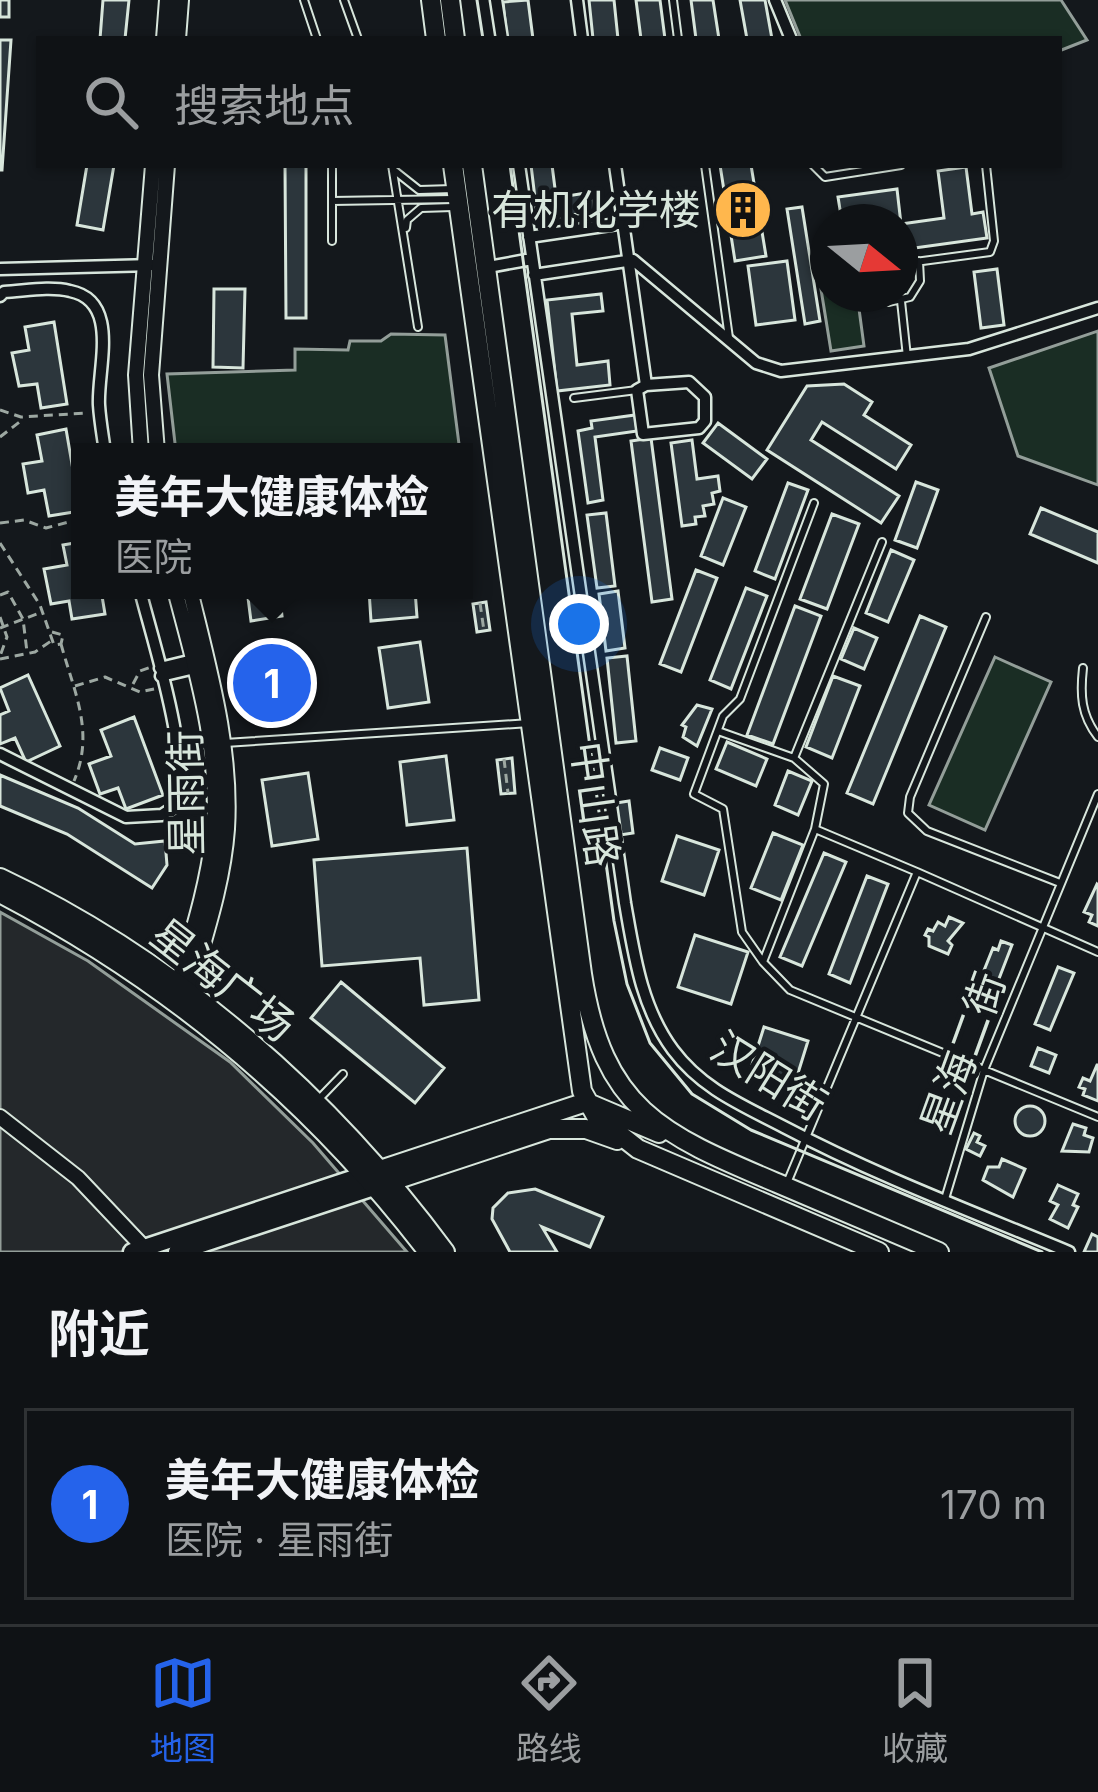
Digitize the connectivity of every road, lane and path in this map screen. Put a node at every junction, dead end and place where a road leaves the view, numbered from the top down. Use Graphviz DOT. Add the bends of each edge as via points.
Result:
graph roads {
  1 [pos="167,0"];
  2 [pos="181,0"];
  3 [pos="304,0"];
  4 [pos="344,0"];
  5 [pos="431,0"];
  6 [pos="449,0"];
  7 [pos="496,0"];
  8 [pos="577,0"];
  9 [pos="673,0"];
  10 [pos="775,0"];
  11 [pos="164,36"];
  12 [pos="178,36"];
  13 [pos="316,36"];
  14 [pos="357,36"];
  15 [pos="436,36"];
  16 [pos="455,36"];
  17 [pos="502,36"];
  18 [pos="582,36"];
  19 [pos="678,36"];
  20 [pos="789,36"];
  21 [pos="153,168"];
  22 [pos="167,168"];
  23 [pos="332,168"];
  24 [pos="393,168"];
  25 [pos="394,168"];
  26 [pos="453,168"];
  27 [pos="472,168"];
  28 [pos="519,168"];
  29 [pos="615,168"];
  30 [pos="704,168"];
  31 [pos="816,168"];
  32 [pos="882,168"];
  33 [pos="986,168"];
  34 [pos="458,198"];
  35 [pos="332,201"];
  36 [pos="398,201"];
  37 [pos="623,224"];
  38 [pos="529,237"];
  39 [pos="404,238"];
  40 [pos="332,241"];
  41 [pos="532,259"];
  42 [pos="628,261"];
  43 [pos="919,261"];
  44 [pos="152,265"];
  45 [pos="0,268"];
  46 [pos="27,268"];
  47 [pos="477,269"];
  48 [pos="534,275"];
  49 [pos="918,276"];
  50 [pos="28,290"];
  51 [pos="0,296"];
  52 [pos="1098,308"];
  53 [pos="902,312"];
  54 [pos="418,327"];
  55 [pos="729,341"];
  56 [pos="908,358"];
  57 [pos="642,388"];
  58 [pos="574,398"];
  59 [pos="0,410"];
  60 [pos="100,412"];
  61 [pos="27,416"];
  62 [pos="0,437"];
  63 [pos="104,443"];
  64 [pos="140,443"];
  65 [pos="156,443"];
  66 [pos="814,503"];
  67 [pos="71,522"];
  68 [pos="0,523"];
  69 [pos="0,542"];
  70 [pos="882,542"];
  71 [pos="0,595"];
  72 [pos="142,599"];
  73 [pos="178,599"];
  74 [pos="191,599"];
  75 [pos="480,603"];
  76 [pos="42,612"];
  77 [pos="0,617"];
  78 [pos="986,617"];
  79 [pos="22,619"];
  80 [pos="3,627"];
  81 [pos="484,631"];
  82 [pos="52,632"];
  83 [pos="51,641"];
  84 [pos="61,644"];
  85 [pos="27,652"];
  86 [pos="0,657"];
  87 [pos="201,662"];
  88 [pos="1083,668"];
  89 [pos="161,674"];
  90 [pos="132,686"];
  91 [pos="74,687"];
  92 [pos="530,723"];
  93 [pos="717,730"];
  94 [pos="1098,737"];
  95 [pos="217,743"];
  96 [pos="0,754"];
  97 [pos="794,758"];
  98 [pos="504,760"];
  99 [pos="70,789"];
  100 [pos="508,794"];
  101 [pos="1098,794"];
  102 [pos="815,829"];
  103 [pos="917,872"];
  104 [pos="0,878"];
  105 [pos="1060,883"];
  106 [pos="0,893"];
  107 [pos="1042,928"];
  108 [pos="1098,952"];
  109 [pos="763,962"];
  110 [pos="180,992"];
  111 [pos="857,1018"];
  112 [pos="983,1070"];
  113 [pos="343,1073"];
  114 [pos="316,1102"];
  115 [pos="586,1102"];
  116 [pos="1098,1117"];
  117 [pos="0,1118"];
  118 [pos="805,1141"];
  119 [pos="685,1144"];
  120 [pos="638,1149"];
  121 [pos="376,1179"];
  122 [pos="785,1187"];
  123 [pos="945,1199"];
  124 [pos="142,1250"];
  125 [pos="177,1252"];
  126 [pos="428,1252"];
  127 [pos="445,1252"];
  128 [pos="879,1252"];
  129 [pos="940,1252"];
  130 [pos="1069,1252"];
  1 -- 11 [label="street"];
  2 -- 12 [label="street"];
  3 -- 13 [label="lane"];
  4 -- 14 [label="lane"];
  5 -- 15 [label="highway"];
  6 -- 16 [label="highway"];
  7 -- 17 [label="street"];
  8 -- 18 [label="street"];
  9 -- 19 [label="lane"];
  10 -- 20 [label="street"];
  21 -- 44 [label="street"];
  22 -- 44 [label="street"];
  23 -- 35 [label="lane"];
  24 -- 36 [label="lane"];
  25 -- 34 [label="lane" via="419,190"];
  26 -- 34 [label="highway, 中山路"];
  27 -- 47 [label="highway, 中山路"];
  28 -- 38 [label="street, 汉阳街"];
  29 -- 37 [label="street"];
  30 -- 55 [label="lane"];
  31 -- 32 [label="lane" via="825,177"];
  33 -- 43 [label="lane" via="990,252"];
  34 -- 36 [label="lane"];
  34 -- 39 [label="lane" via="414,212"];
  34 -- 47 [label="highway, 中山路"];
  35 -- 36 [label="lane"];
  35 -- 40 [label="lane"];
  36 -- 39 [label="lane"];
  37 -- 38 [label="street"];
  37 -- 42 [label="street"];
  38 -- 41 [label="street, 汉阳街"];
  39 -- 54 [label="lane"];
  41 -- 47 [label="street"];
  41 -- 48 [label="street, 汉阳街"];
  42 -- 48 [label="street"];
  42 -- 55 [label="street"];
  42 -- 57 [label="street"];
  43 -- 49 [label="lane"];
  44 -- 46 [label="street"];
  44 -- 64 [label="street" via="136,374"];
  44 -- 65 [label="street"];
  45 -- 46 [label="street"];
  46 -- 50 [label="street"];
  47 -- 92 [label="highway, 中山路"];
  47 -- 119 [label="highway, 中山路" via="592,1028 630,1096"];
  48 -- 118 [label="street, 汉阳街" via="644,992 686,1067 716,1093"];
  50 -- 51 [label="street"];
  50 -- 60 [label="street" via="72,291 98,309"];
  52 -- 56 [label="street" via="969,349"];
  53 -- 56 [label="lane"];
  55 -- 56 [label="street" via="756,363 781,370"];
  57 -- 57 [label="street" via="643,434 705,421 705,397 689,382"];
  57 -- 58 [label="lane"];
  59 -- 61 [label="path"];
  60 -- 61 [label="path"];
  60 -- 63 [label="street"];
  61 -- 62 [label="path"];
  66 -- 93 [label="lane" via="740,699"];
  67 -- 68 [label="path"];
  69 -- 76 [label="path"];
  70 -- 97 [label="lane"];
  71 -- 79 [label="path" via="8,592"];
  72 -- 89 [label="street"];
  73 -- 87 [label="street, 星雨街"];
  74 -- 87 [label="street, 星雨街"];
  75 -- 81 [label="path"];
  76 -- 79 [label="path"];
  76 -- 82 [label="path"];
  77 -- 80 [label="path"];
  78 -- 105 [label="lane" via="908,812 927,831"];
  79 -- 80 [label="path"];
  79 -- 85 [label="path"];
  80 -- 86 [label="path"];
  82 -- 83 [label="path"];
  82 -- 84 [label="path" via="64,635"];
  83 -- 84 [label="path"];
  83 -- 85 [label="path"];
  84 -- 91 [label="path"];
  85 -- 86 [label="path"];
  87 -- 89 [label="street"];
  87 -- 95 [label="street, 星雨街"];
  88 -- 94 [label="lane" via="1084,718"];
  89 -- 90 [label="path" via="140,671"];
  89 -- 90 [label="path" via="146,692"];
  89 -- 99 [label="street" via="181,781 174,807 126,817"];
  90 -- 91 [label="path" via="105,677"];
  91 -- 99 [label="path" via="84,749"];
  92 -- 95 [label="lane"];
  92 -- 115 [label="highway, 中山路"];
  93 -- 97 [label="lane"];
  93 -- 109 [label="lane" via="694,794 723,809 742,932"];
  95 -- 110 [label="street, 星雨街" via="227,834 213,909"];
  96 -- 99 [label="street"];
  97 -- 102 [label="lane" via="824,784"];
  98 -- 100 [label="path"];
  101 -- 105 [label="lane, 星海二街"];
  102 -- 103 [label="lane"];
  102 -- 109 [label="lane"];
  103 -- 107 [label="lane"];
  103 -- 111 [label="lane"];
  104 -- 110 [label="highway, 星海广场" via="111,939"];
  105 -- 107 [label="lane, 星海二街"];
  106 -- 110 [label="highway, 星海广场"];
  107 -- 108 [label="lane"];
  107 -- 112 [label="lane, 星海二街"];
  109 -- 111 [label="lane" via="790,990"];
  110 -- 114 [label="highway, 星海广场"];
  110 -- 121 [label="highway, 星海广场"];
  111 -- 112 [label="lane"];
  111 -- 118 [label="lane"];
  112 -- 116 [label="lane"];
  112 -- 123 [label="lane, 星海二街"];
  113 -- 114 [label="lane"];
  114 -- 121 [label="highway, 星海广场"];
  115 -- 119 [label="highway"];
  115 -- 120 [label="highway"];
  115 -- 121 [label="highway"];
  117 -- 124 [label="street" via="78,1178"];
  118 -- 122 [label="lane"];
  118 -- 123 [label="street, 汉阳街"];
  119 -- 122 [label="highway, 中山路"];
  120 -- 121 [label="highway" via="586,1129 549,1129"];
  120 -- 128 [label="highway"];
  121 -- 124 [label="main road"];
  121 -- 125 [label="main road"];
  121 -- 126 [label="highway, 星海广场"];
  121 -- 127 [label="highway, 星海广场"];
  122 -- 129 [label="highway, 中山路"];
  123 -- 130 [label="street, 汉阳街"];
}
